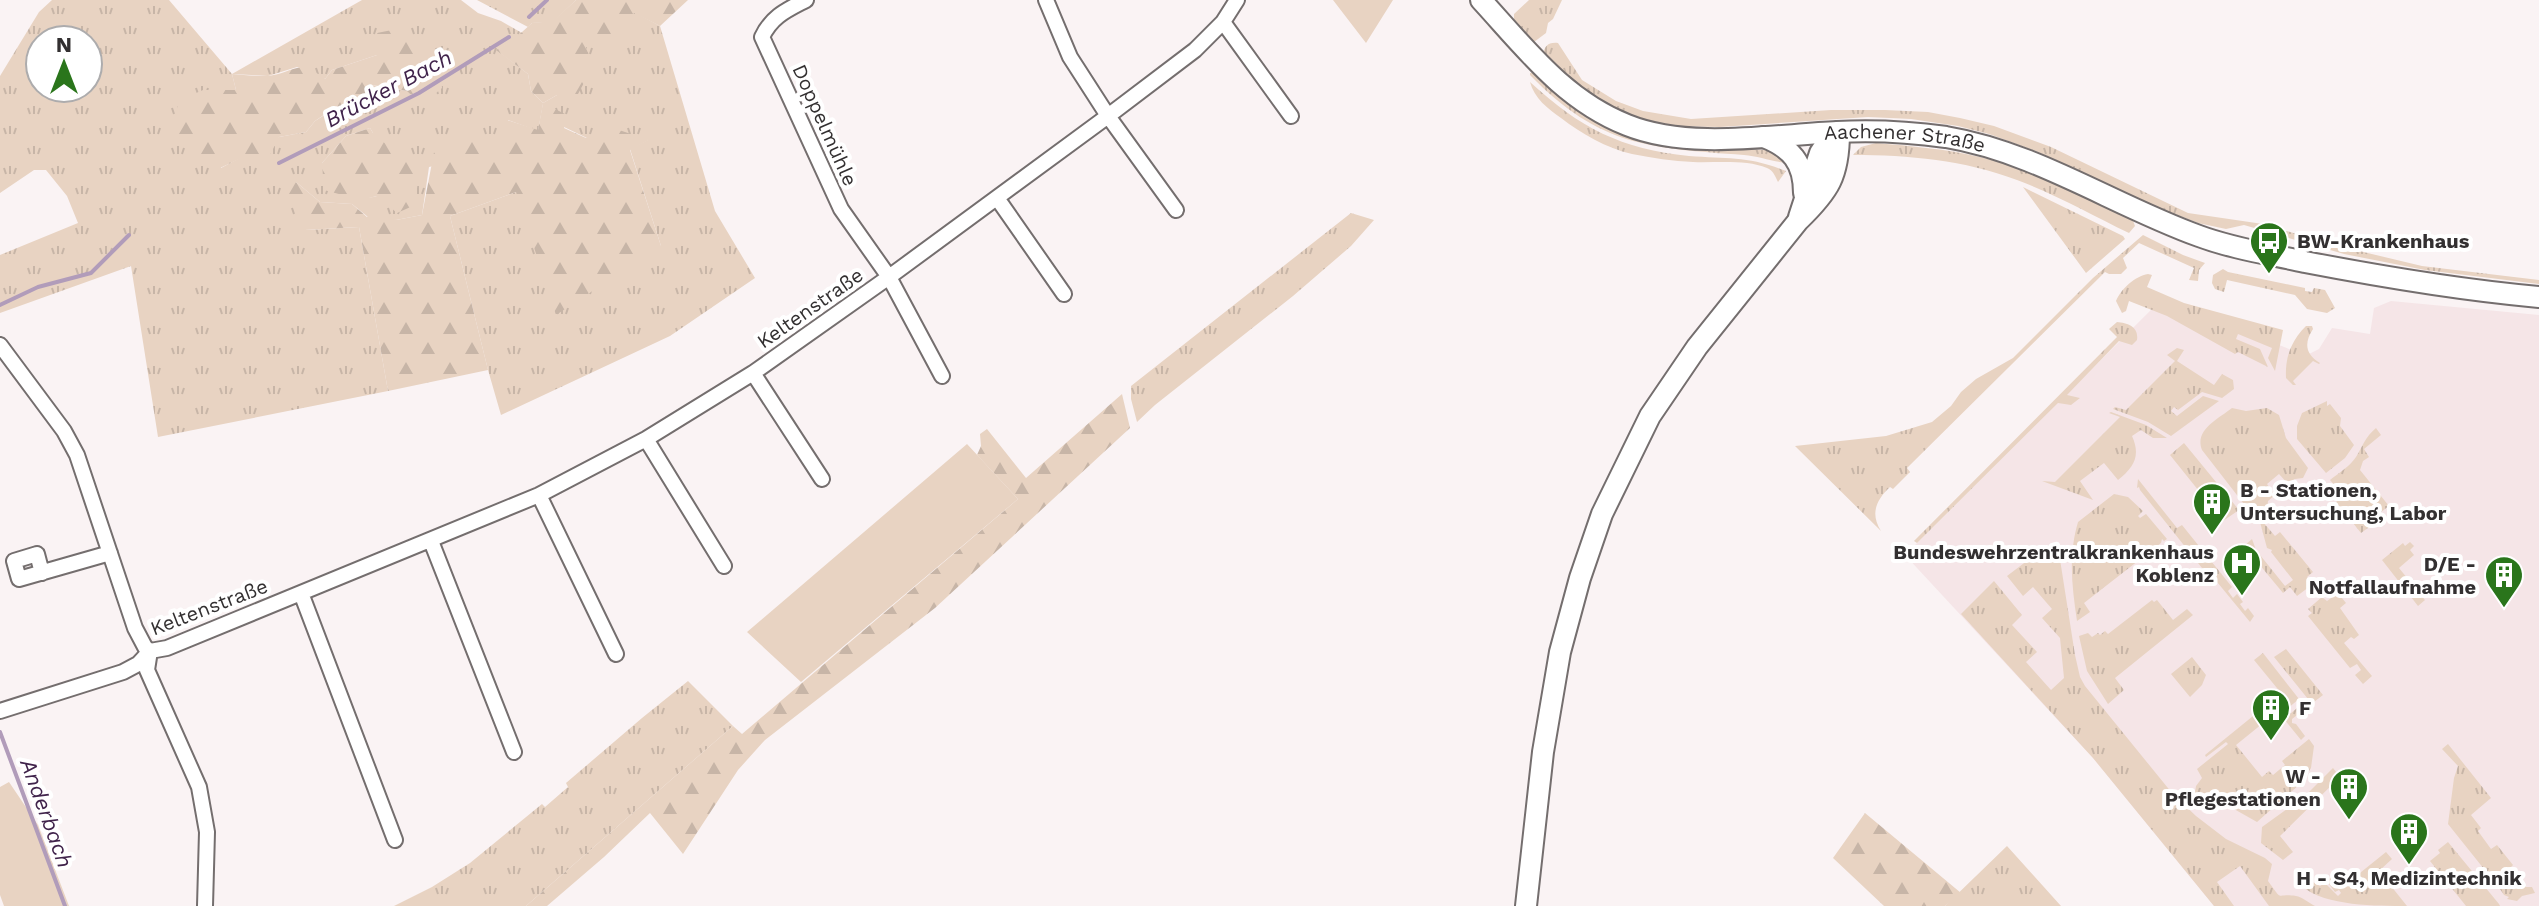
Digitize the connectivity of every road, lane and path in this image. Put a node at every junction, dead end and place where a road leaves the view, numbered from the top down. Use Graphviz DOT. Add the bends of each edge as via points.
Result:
graph roads {
  1 [pos="806,0"];
  2 [pos="1046,0"];
  3 [pos="1237,0"];
  4 [pos="1481,0"];
  5 [pos="1223,22"];
  6 [pos="1108,116"];
  7 [pos="1291,116"];
  8 [pos="1839,132"];
  9 [pos="1764,137"];
  10 [pos="1804,197"];
  11 [pos="997,198"];
  12 [pos="1176,210"];
  13 [pos="1798,221"];
  14 [pos="889,277"];
  15 [pos="1064,294"];
  16 [pos="2539,297"];
  17 [pos="0,345"];
  18 [pos="753,373"];
  19 [pos="942,376"];
  20 [pos="646,439"];
  21 [pos="822,479"];
  22 [pos="539,495"];
  23 [pos="431,541"];
  24 [pos="110,553"];
  25 [pos="724,566"];
  26 [pos="42,573"];
  27 [pos="301,593"];
  28 [pos="150,651"];
  29 [pos="616,654"];
  30 [pos="0,711"];
  31 [pos="514,752"];
  32 [pos="395,840"];
  33 [pos="205,906"];
  34 [pos="1526,906"];
  1 -- 14 [label="street, Doppelmühle" via="779,14 762,37 841,209"];
  2 -- 6 [label="street" via="1070,57"];
  3 -- 5 [label="street, Keltenstraße"];
  4 -- 9 [label="main road, Aachener Straße" via="1563,88 1611,118 1661,135"];
  5 -- 6 [label="street, Keltenstraße"];
  5 -- 7 [label="street"];
  6 -- 11 [label="street, Keltenstraße"];
  6 -- 12 [label="street"];
  8 -- 9 [label="main road, Aachener Straße"];
  8 -- 10 [label="main road" via="1823,148"];
  8 -- 13 [label="main road" via="1839,158 1831,181"];
  8 -- 16 [label="main road, Aachener Straße" via="1921,134 1995,149 2224,245 2452,288"];
  9 -- 10 [label="main road" via="1796,157"];
  10 -- 13 [label="main road"];
  11 -- 14 [label="street, Keltenstraße"];
  11 -- 15 [label="street"];
  13 -- 34 [label="main road" via="1697,347 1650,416 1602,514 1560,652"];
  14 -- 18 [label="street, Keltenstraße"];
  14 -- 19 [label="street, Keltenstraße"];
  17 -- 24 [label="street" via="77,455"];
  18 -- 20 [label="street, Keltenstraße"];
  18 -- 21 [label="street, Keltenstraße"];
  20 -- 22 [label="street, Keltenstraße"];
  20 -- 25 [label="street"];
  22 -- 23 [label="street, Keltenstraße"];
  22 -- 29 [label="street"];
  23 -- 27 [label="street, Keltenstraße"];
  23 -- 31 [label="street"];
  24 -- 26 [label="street"];
  24 -- 28 [label="street" via="135,628"];
  27 -- 28 [label="street, Keltenstraße"];
  27 -- 32 [label="street, Keltenstraße"];
  28 -- 30 [label="street, Keltenstraße" via="123,672"];
  28 -- 33 [label="street" via="147,670 199,787 207,832"];
}
